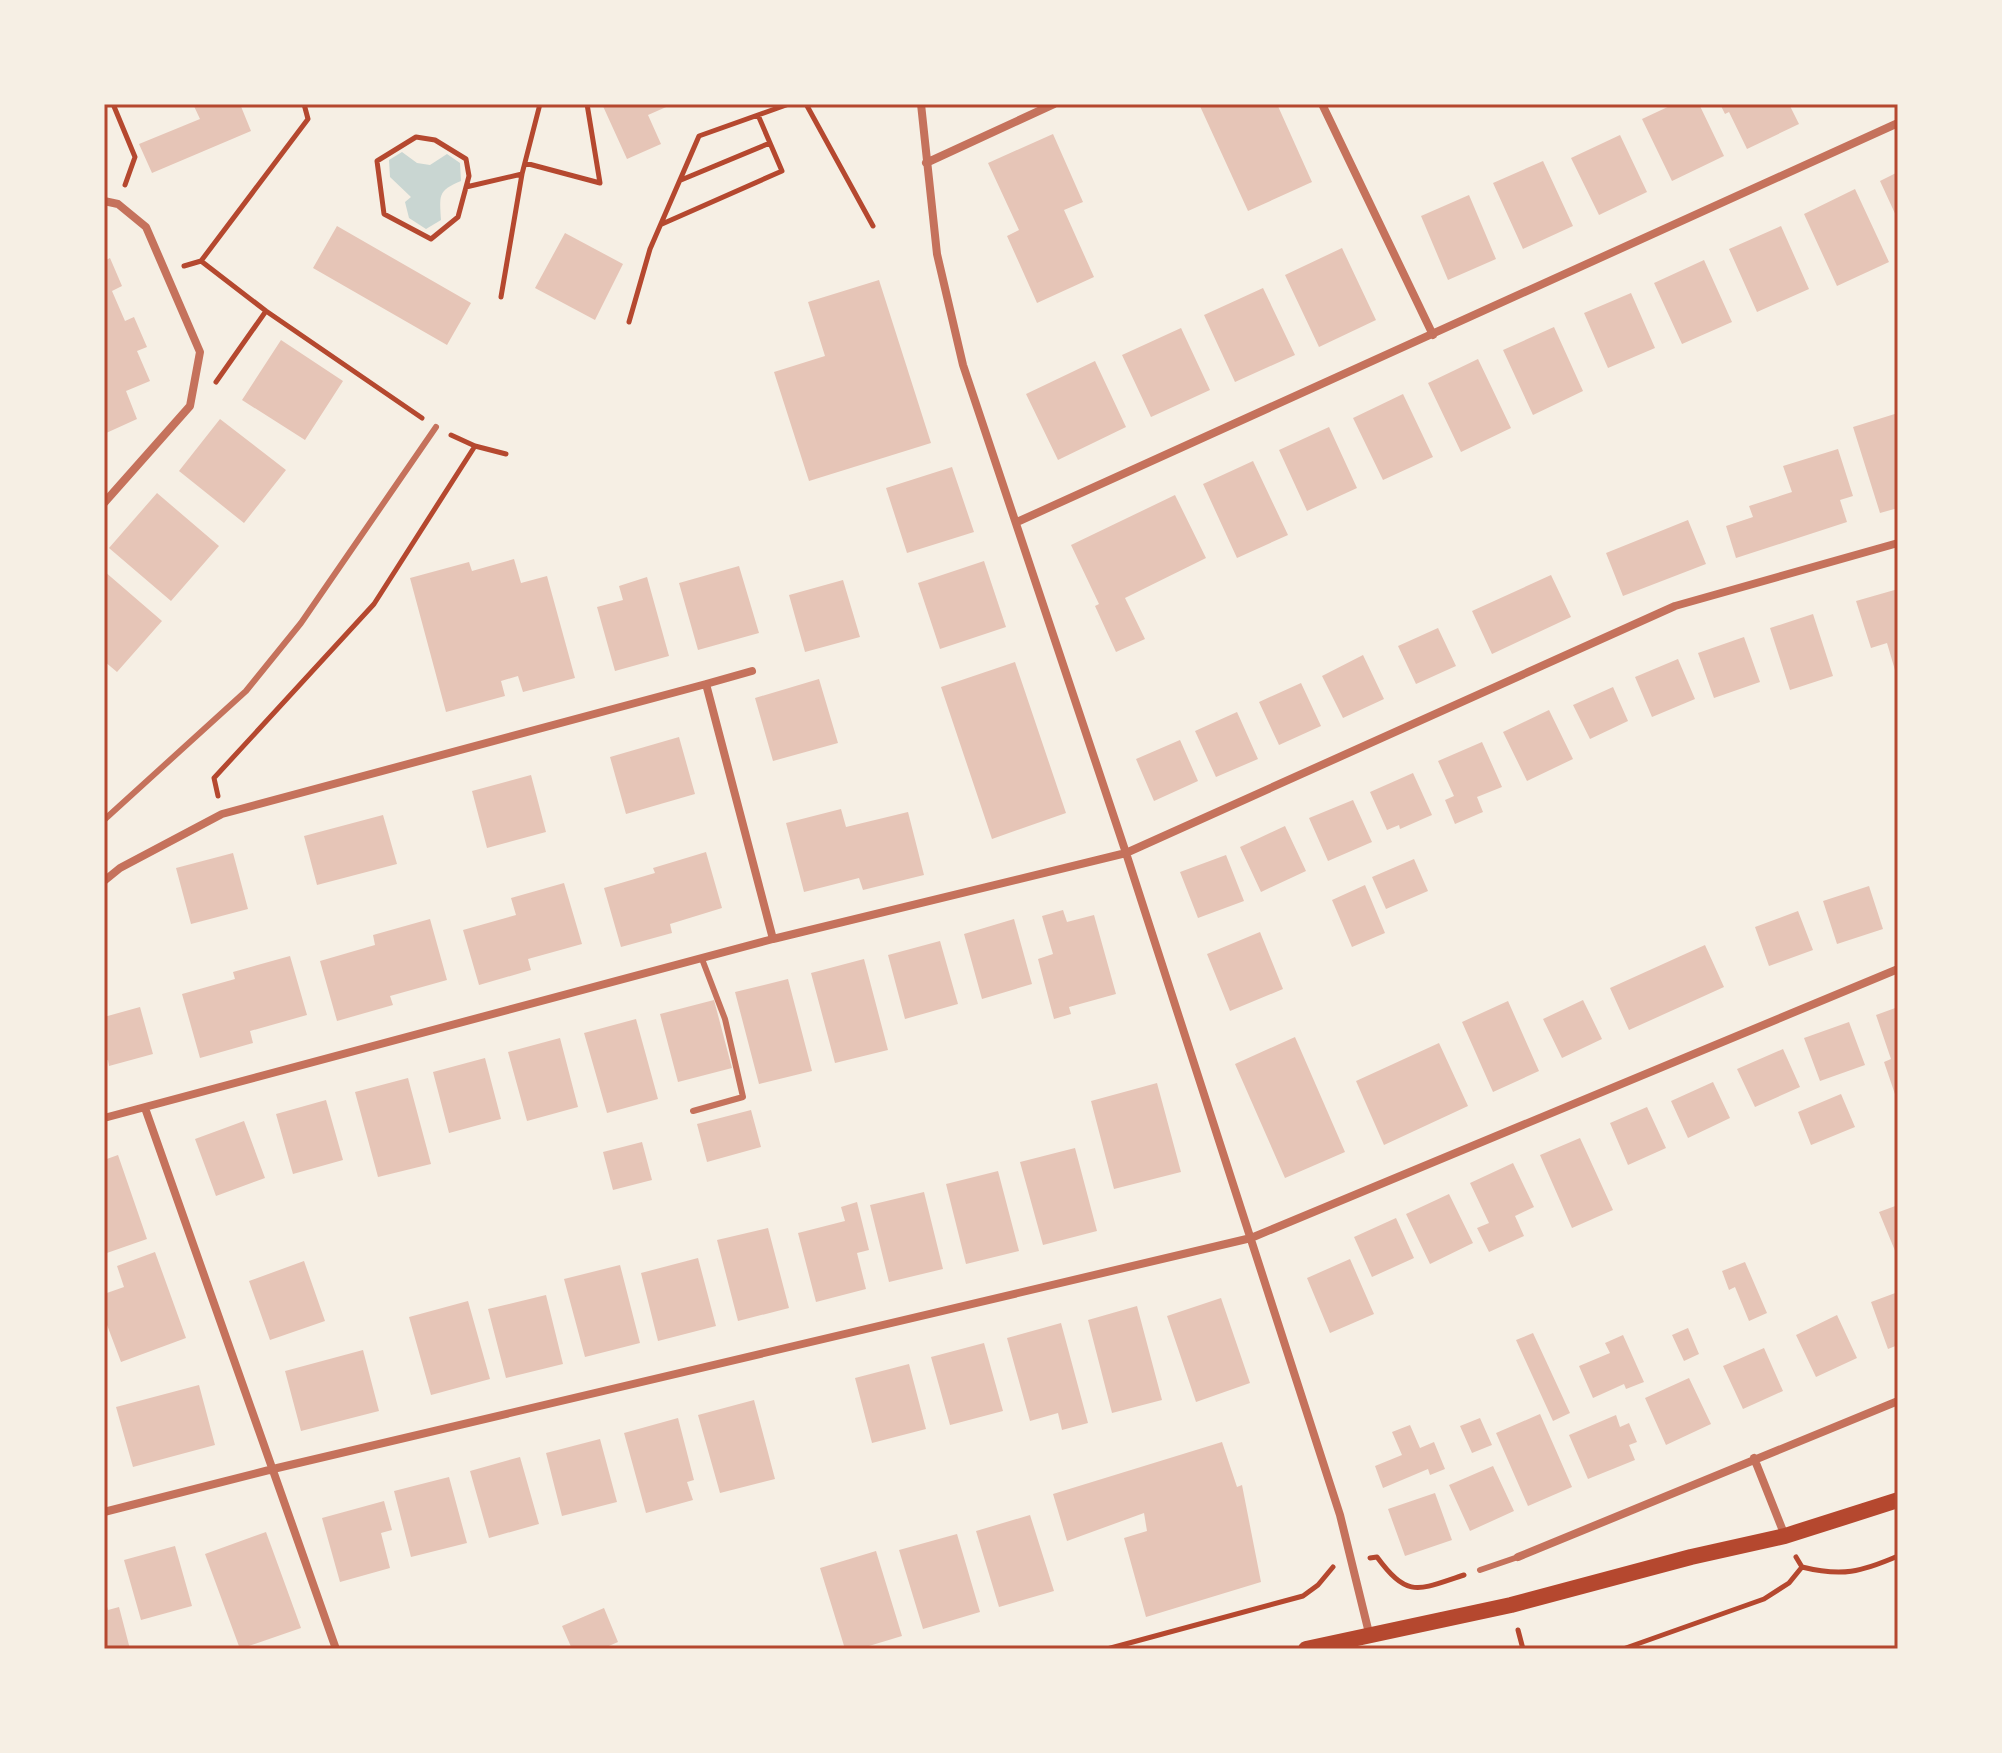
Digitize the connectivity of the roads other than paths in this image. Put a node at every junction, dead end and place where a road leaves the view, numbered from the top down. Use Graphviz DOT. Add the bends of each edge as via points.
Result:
graph roads {
  1 [pos="921,104"];
  2 [pos="1054,104"];
  3 [pos="1322,104"];
  4 [pos="1898,123"];
  5 [pos="926,163"];
  6 [pos="104,201"];
  7 [pos="1433,335"];
  8 [pos="436,427"];
  9 [pos="104,503"];
  10 [pos="1017,522"];
  11 [pos="1898,543"];
  12 [pos="752,671"];
  13 [pos="706,684"];
  14 [pos="104,820"];
  15 [pos="1126,853"];
  16 [pos="104,881"];
  17 [pos="773,939"];
  18 [pos="702,959"];
  19 [pos="1898,969"];
  20 [pos="145,1108"];
  21 [pos="693,1111"];
  22 [pos="104,1118"];
  23 [pos="1251,1238"];
  24 [pos="1898,1401"];
  25 [pos="1754,1458"];
  26 [pos="273,1469"];
  27 [pos="1898,1500"];
  28 [pos="104,1512"];
  29 [pos="1785,1536"];
  30 [pos="1518,1557"];
  31 [pos="1480,1570"];
  32 [pos="1369,1633"];
  33 [pos="336,1649"];
  34 [pos="1306,1649"];
  1 -- 5 [label="street"];
  2 -- 5 [label="street"];
  3 -- 7 [label="street"];
  4 -- 7 [label="street"];
  5 -- 10 [label="street" via="937,254 963,365"];
  6 -- 9 [label="street" via="118,204 146,227 200,352 190,406"];
  7 -- 10 [label="street"];
  8 -- 14 [label="lane" via="301,623 246,691"];
  10 -- 15 [label="street"];
  11 -- 15 [label="street" via="1675,606"];
  12 -- 13 [label="street"];
  13 -- 16 [label="street" via="222,814"];
  13 -- 17 [label="street"];
  15 -- 17 [label="street"];
  15 -- 23 [label="street"];
  17 -- 18 [label="street"];
  18 -- 20 [label="street"];
  18 -- 21 [label="lane" via="725,1019 743,1097"];
  19 -- 23 [label="street"];
  20 -- 22 [label="street"];
  20 -- 26 [label="street"];
  23 -- 26 [label="street"];
  23 -- 32 [label="street" via="1353,1561"];
  24 -- 25 [label="street"];
  25 -- 29 [label="street"];
  25 -- 30 [label="street"];
  26 -- 28 [label="street"];
  26 -- 33 [label="street"];
  27 -- 29 [label="main road"];
  29 -- 32 [label="main road" via="1511,1605"];
  30 -- 31 [label="lane"];
  32 -- 34 [label="main road"];
}
